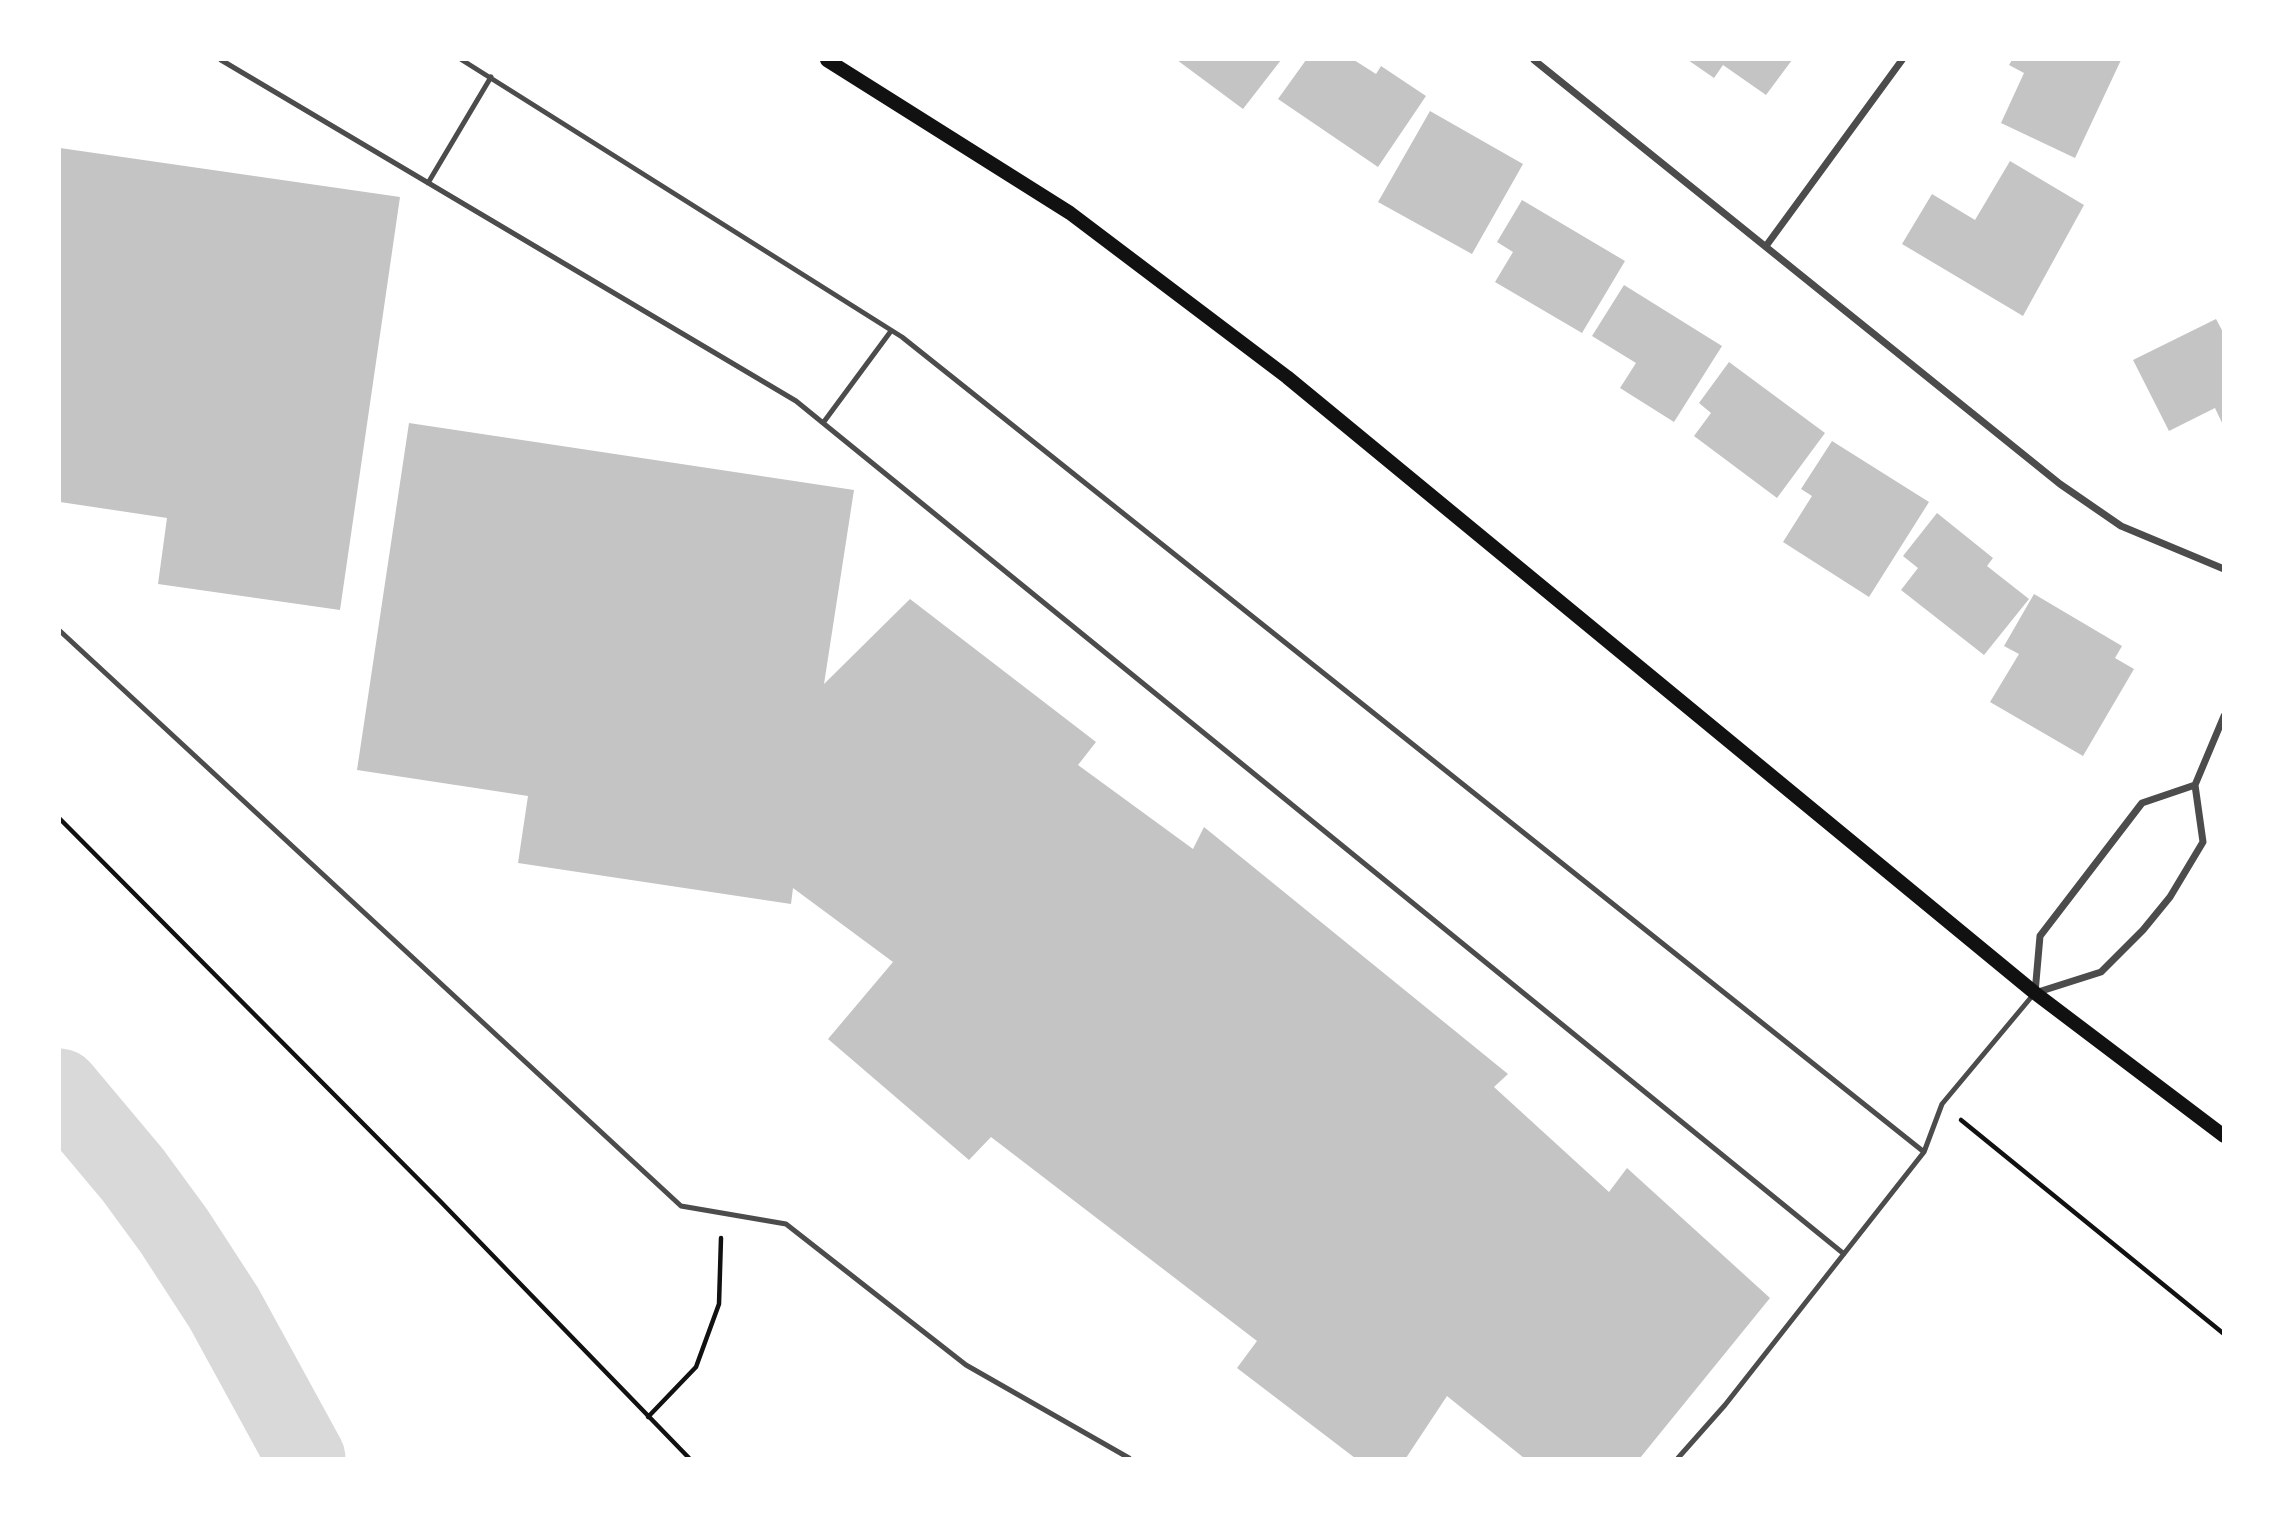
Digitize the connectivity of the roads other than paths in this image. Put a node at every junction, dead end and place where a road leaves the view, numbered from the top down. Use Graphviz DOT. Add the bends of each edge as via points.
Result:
graph roads {
  1 [pos="221,60"];
  2 [pos="462,60"];
  3 [pos="827,60"];
  4 [pos="1534,60"];
  5 [pos="1902,60"];
  6 [pos="491,77"];
  7 [pos="428,183"];
  8 [pos="1766,246"];
  9 [pos="891,331"];
  10 [pos="823,423"];
  11 [pos="2224,569"];
  12 [pos="60,631"];
  13 [pos="2224,716"];
  14 [pos="2195,785"];
  15 [pos="2035,993"];
  16 [pos="2224,1136"];
  17 [pos="1924,1152"];
  18 [pos="1844,1254"];
  19 [pos="1129,1458"];
  20 [pos="1678,1458"];
  1 -- 7 [label="lane"];
  2 -- 6 [label="lane"];
  3 -- 15 [label="main road" via="1070,213 1287,377"];
  4 -- 8 [label="street"];
  5 -- 8 [label="street"];
  6 -- 7 [label="lane"];
  6 -- 9 [label="lane"];
  7 -- 10 [label="lane" via="796,401"];
  8 -- 11 [label="street" via="2060,484 2121,526"];
  9 -- 10 [label="lane"];
  9 -- 17 [label="lane"];
  10 -- 18 [label="lane"];
  12 -- 19 [label="lane" via="681,1206 786,1224 966,1365"];
  13 -- 14 [label="street"];
  14 -- 15 [label="street" via="2142,803 2054,917 2040,936"];
  14 -- 15 [label="street" via="2203,842 2170,897 2101,972"];
  15 -- 16 [label="main road"];
  15 -- 17 [label="lane" via="1942,1104"];
  17 -- 18 [label="lane"];
  18 -- 20 [label="lane"];
}
